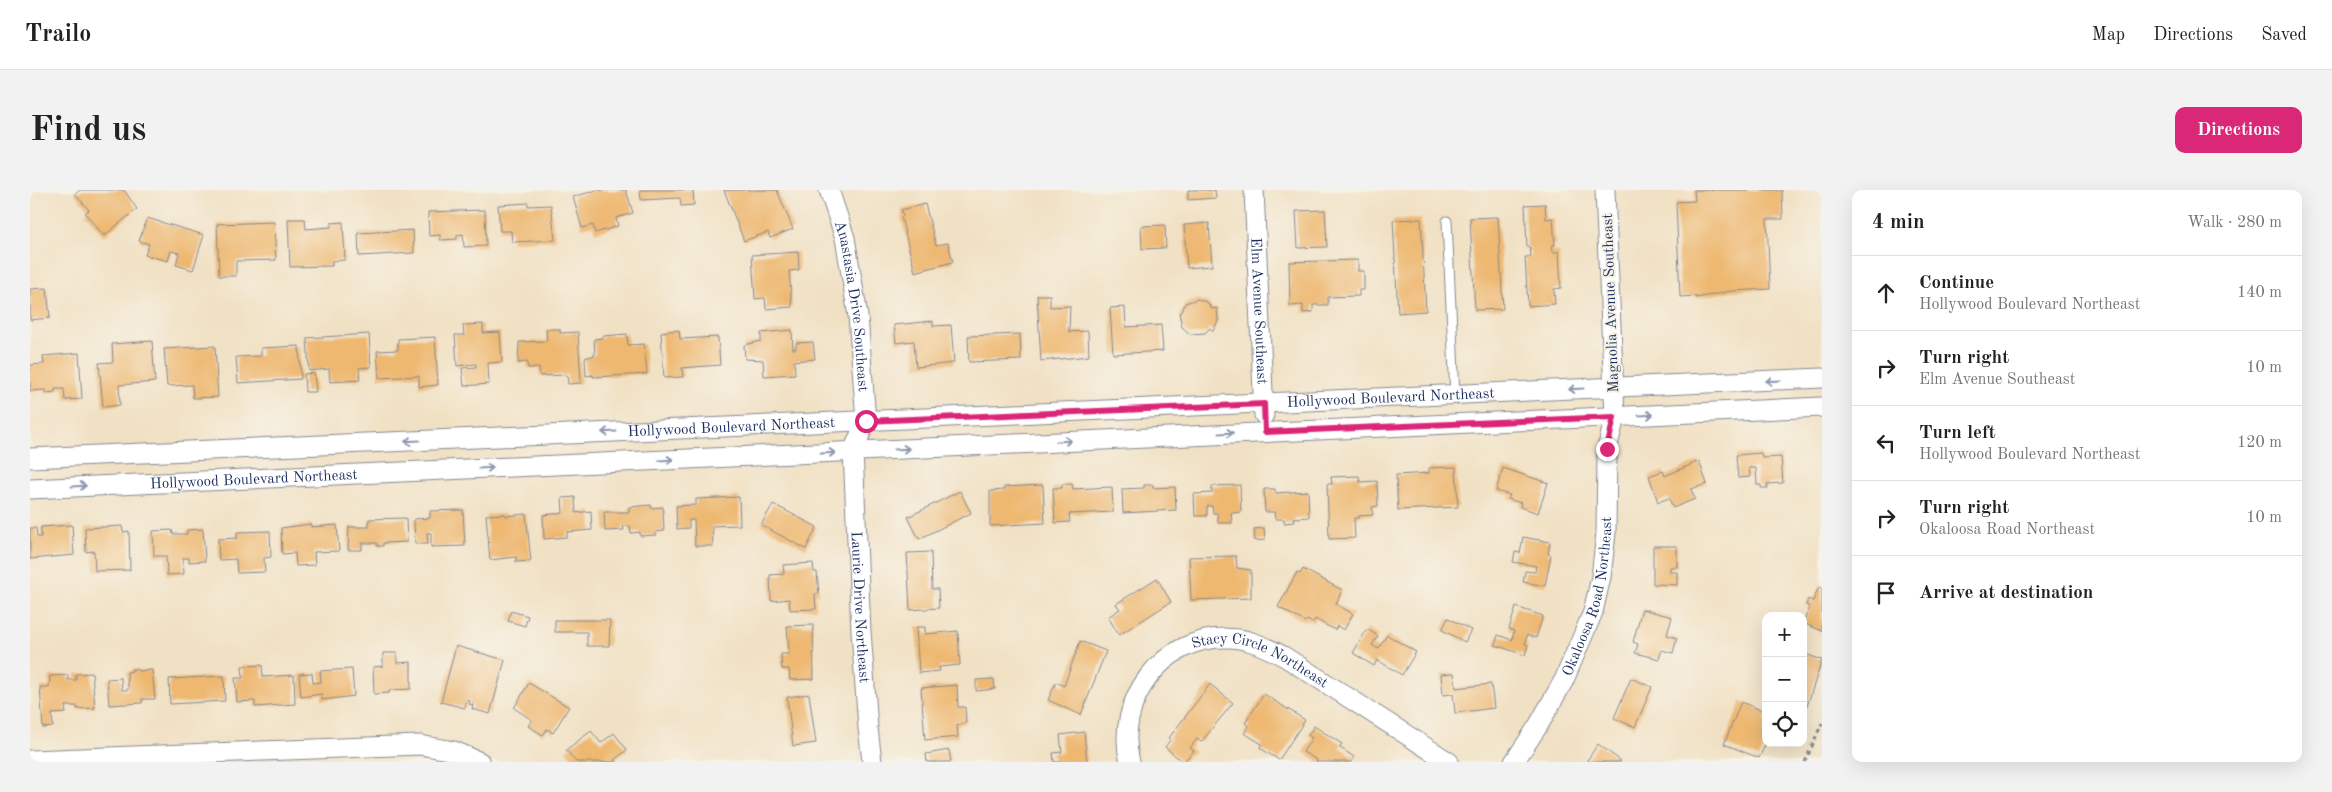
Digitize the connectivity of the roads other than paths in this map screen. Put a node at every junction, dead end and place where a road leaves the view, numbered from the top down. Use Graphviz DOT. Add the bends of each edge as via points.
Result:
graph roads {
  1 [pos="829,190"];
  2 [pos="1254,190"];
  3 [pos="1605,190"];
  4 [pos="1448,221"];
  5 [pos="1822,378"];
  6 [pos="1613,388"];
  7 [pos="1455,395"];
  8 [pos="1264,404"];
  9 [pos="1822,407"];
  10 [pos="1614,417"];
  11 [pos="866,421"];
  12 [pos="1265,432"];
  13 [pos="450,439"];
  14 [pos="853,451"];
  15 [pos="55,456"];
  16 [pos="30,458"];
  17 [pos="451,470"];
  18 [pos="56,487"];
  19 [pos="30,488"];
  20 [pos="30,760"];
  21 [pos="480,762"];
  22 [pos="872,762"];
  23 [pos="1130,762"];
  24 [pos="1449,762"];
  25 [pos="1514,762"];
  1 -- 11 [label="street, Anastasia Drive Southeast" via="845,238 858,316"];
  2 -- 8 [label="street, Elm Avenue Southeast"];
  3 -- 6 [label="street, Magnolia Avenue Southeast"];
  4 -- 7 [label="lane"];
  5 -- 6 [label="street, Hollywood Boulevard Northeast, one-way"];
  6 -- 7 [label="street, Hollywood Boulevard Northeast, one-way"];
  6 -- 10 [label="street, Magnolia Avenue Southeast"];
  7 -- 8 [label="street, Hollywood Boulevard Northeast"];
  8 -- 11 [label="street, Hollywood Boulevard Northeast"];
  8 -- 12 [label="street, Elm Avenue Southeast"];
  10 -- 9 [label="street, Hollywood Boulevard Northeast, one-way"];
  10 -- 12 [label="street, Hollywood Boulevard Northeast"];
  10 -- 25 [label="street, Okaloosa Road Northeast" via="1607,449 1606,533 1601,577 1592,612 1564,680"];
  11 -- 13 [label="street, Hollywood Boulevard Northeast, one-way"];
  11 -- 14 [label="street, Anastasia Drive Southeast"];
  14 -- 12 [label="street, Hollywood Boulevard Northeast, one-way"];
  13 -- 15 [label="street, Hollywood Boulevard Northeast, one-way"];
  13 -- 17 [label="street"];
  17 -- 14 [label="street, Hollywood Boulevard Northeast, one-way"];
  14 -- 22 [label="street, Laurie Drive Northeast" via="861,631"];
  15 -- 16 [label="street, Hollywood Boulevard Northeast"];
  15 -- 18 [label="street"];
  18 -- 17 [label="street, Hollywood Boulevard Northeast, one-way"];
  18 -- 19 [label="street, Hollywood Boulevard Northeast"];
  20 -- 21 [label="street" via="420,745 454,751"];
  23 -- 24 [label="street, Stacy Circle Northeast" via="1128,721 1134,702 1151,672 1186,646 1227,638 1265,646 1285,656"];
}
